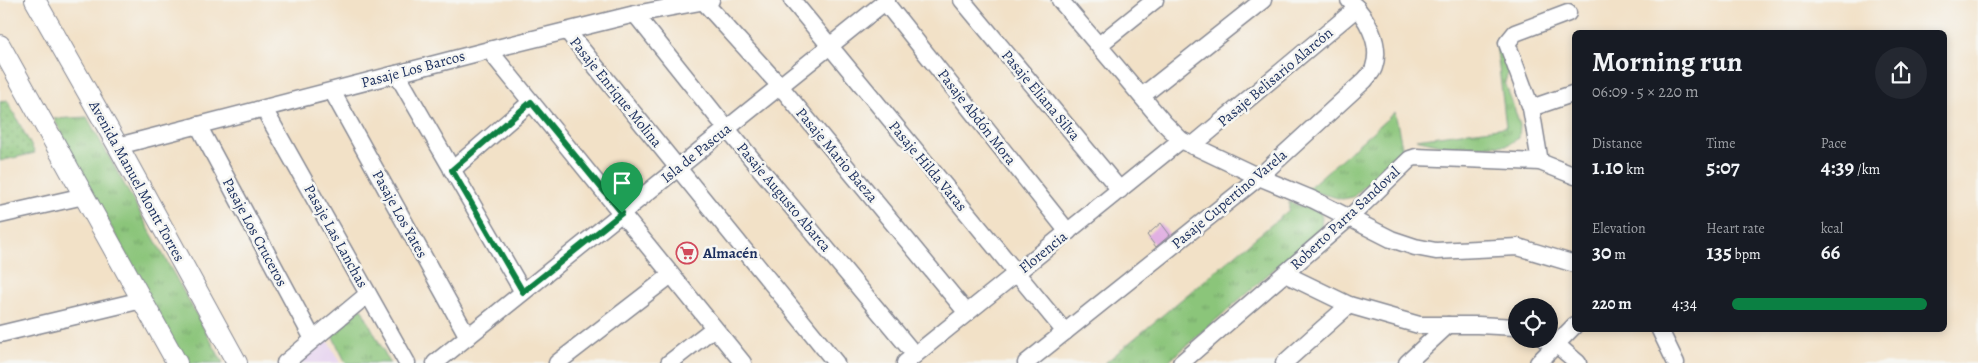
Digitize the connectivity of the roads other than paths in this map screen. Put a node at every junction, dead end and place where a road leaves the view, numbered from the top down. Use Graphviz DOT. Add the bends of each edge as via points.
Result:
graph roads {
  1 [pos="34,0"];
  2 [pos="792,0"];
  3 [pos="962,0"];
  4 [pos="1060,0"];
  5 [pos="1155,0"];
  6 [pos="1263,0"];
  7 [pos="707,1"];
  8 [pos="886,1"];
  9 [pos="1353,4"];
  10 [pos="1568,13"];
  11 [pos="635,14"];
  12 [pos="567,31"];
  13 [pos="0,45"];
  14 [pos="1099,45"];
  15 [pos="829,47"];
  16 [pos="489,50"];
  17 [pos="397,74"];
  18 [pos="780,86"];
  19 [pos="332,91"];
  20 [pos="1572,94"];
  21 [pos="1142,96"];
  22 [pos="531,102"];
  23 [pos="1531,108"];
  24 [pos="264,109"];
  25 [pos="198,125"];
  26 [pos="727,129"];
  27 [pos="1187,143"];
  28 [pos="118,146"];
  29 [pos="1540,162"];
  30 [pos="677,169"];
  31 [pos="452,170"];
  32 [pos="1572,175"];
  33 [pos="1259,177"];
  34 [pos="1120,190"];
  35 [pos="84,196"];
  36 [pos="622,213"];
  37 [pos="0,215"];
  38 [pos="1350,217"];
  39 [pos="1068,232"];
  40 [pos="1572,260"];
  41 [pos="1016,273"];
  42 [pos="1284,274"];
  43 [pos="671,275"];
  44 [pos="523,292"];
  45 [pos="368,294"];
  46 [pos="142,300"];
  47 [pos="1349,305"];
  48 [pos="967,313"];
  49 [pos="1448,324"];
  50 [pos="1508,326"];
  51 [pos="1572,327"];
  52 [pos="714,328"];
  53 [pos="1065,332"];
  54 [pos="1662,332"];
  55 [pos="0,334"];
  56 [pos="468,337"];
  57 [pos="1558,337"];
  58 [pos="313,339"];
  59 [pos="1547,348"];
  60 [pos="1558,348"];
  61 [pos="910,359"];
  62 [pos="177,363"];
  63 [pos="237,363"];
  64 [pos="284,363"];
  65 [pos="407,363"];
  66 [pos="435,363"];
  67 [pos="557,363"];
  68 [pos="669,363"];
  69 [pos="743,363"];
  70 [pos="836,363"];
  71 [pos="1026,363"];
  72 [pos="1181,363"];
  73 [pos="1284,363"];
  74 [pos="1407,363"];
  75 [pos="1538,363"];
  76 [pos="1578,363"];
  77 [pos="1676,363"];
  1 -- 28 [label="street, Avenida Manuel Montt Torres"];
  2 -- 15 [label="street, Pasaje Hilda Varas"];
  3 -- 34 [label="street, Pasaje Eliana Silva"];
  4 -- 14 [label="street"];
  5 -- 14 [label="street"];
  6 -- 21 [label="street"];
  7 -- 11 [label="street, Pasaje Los Barcos"];
  7 -- 18 [label="street, Pasaje Mario Baeza"];
  8 -- 15 [label="street, Isla de Pascua"];
  8 -- 39 [label="street, Pasaje Abdón Mora"];
  9 -- 27 [label="street, Pasaje Belisario Alarcón"];
  9 -- 33 [label="street, Pasaje Cupertino Varela" via="1371,28 1376,49 1374,68 1365,80"];
  10 -- 23 [label="street" via="1515,34 1507,43"];
  11 -- 12 [label="street, Pasaje Los Barcos"];
  11 -- 26 [label="street, Pasaje Augusto Abarca"];
  12 -- 16 [label="street, Pasaje Los Barcos"];
  12 -- 30 [label="street, Pasaje Enrique Molina"];
  13 -- 35 [label="street"];
  14 -- 21 [label="street"];
  15 -- 18 [label="street, Isla de Pascua"];
  15 -- 41 [label="street, Pasaje Hilda Varas"];
  16 -- 17 [label="street, Pasaje Los Barcos"];
  16 -- 22 [label="street"];
  17 -- 19 [label="street, Pasaje Los Barcos"];
  17 -- 31 [label="street"];
  18 -- 26 [label="street, Isla de Pascua"];
  18 -- 48 [label="street, Pasaje Mario Baeza"];
  19 -- 24 [label="street, Pasaje Los Barcos"];
  19 -- 56 [label="street, Pasaje Los Yates"];
  20 -- 23 [label="street"];
  21 -- 27 [label="street"];
  22 -- 31 [label="street"];
  22 -- 36 [label="street"];
  23 -- 29 [label="street"];
  24 -- 25 [label="street, Pasaje Los Barcos"];
  24 -- 45 [label="street, Pasaje Las Lanchas"];
  25 -- 28 [label="street, Pasaje Los Barcos"];
  25 -- 58 [label="street, Pasaje Los Cruceros"];
  26 -- 30 [label="street, Isla de Pascua"];
  26 -- 61 [label="street, Pasaje Augusto Abarca"];
  27 -- 33 [label="street"];
  27 -- 34 [label="street, Florencia"];
  28 -- 63 [label="street, Avenida Manuel Montt Torres"];
  29 -- 32 [label="street, Roberto Parra Sandoval"];
  29 -- 38 [label="street, Roberto Parra Sandoval" via="1416,157 1405,163"];
  30 -- 36 [label="street, Isla de Pascua"];
  30 -- 70 [label="street, Pasaje Enrique Molina"];
  31 -- 44 [label="street"];
  33 -- 38 [label="street"];
  33 -- 53 [label="street, Pasaje Cupertino Varela"];
  34 -- 39 [label="street, Florencia"];
  35 -- 37 [label="street"];
  35 -- 46 [label="street"];
  36 -- 43 [label="street"];
  36 -- 44 [label="street, Isla de Pascua"];
  38 -- 40 [label="street" via="1415,247 1436,251 1518,247"];
  38 -- 42 [label="street, Roberto Parra Sandoval"];
  39 -- 41 [label="street, Florencia"];
  41 -- 48 [label="street, Florencia"];
  41 -- 53 [label="street, Pasaje Hilda Varas"];
  42 -- 47 [label="street"];
  42 -- 72 [label="street, Roberto Parra Sandoval"];
  43 -- 52 [label="street"];
  43 -- 67 [label="street"];
  44 -- 56 [label="street, Isla de Pascua"];
  45 -- 58 [label="street"];
  45 -- 65 [label="street, Pasaje Las Lanchas"];
  46 -- 55 [label="street"];
  46 -- 62 [label="street"];
  47 -- 49 [label="street" via="1419,324"];
  47 -- 73 [label="street"];
  48 -- 61 [label="street, Florencia"];
  49 -- 50 [label="street"];
  49 -- 74 [label="street"];
  51 -- 57 [label="street"];
  52 -- 68 [label="street"];
  52 -- 69 [label="street"];
  53 -- 71 [label="street, Pasaje Cupertino Varela"];
  54 -- 77 [label="street"];
  56 -- 66 [label="street, Isla de Pascua"];
  58 -- 64 [label="street"];
  59 -- 75 [label="street"];
  60 -- 76 [label="street"];
}
